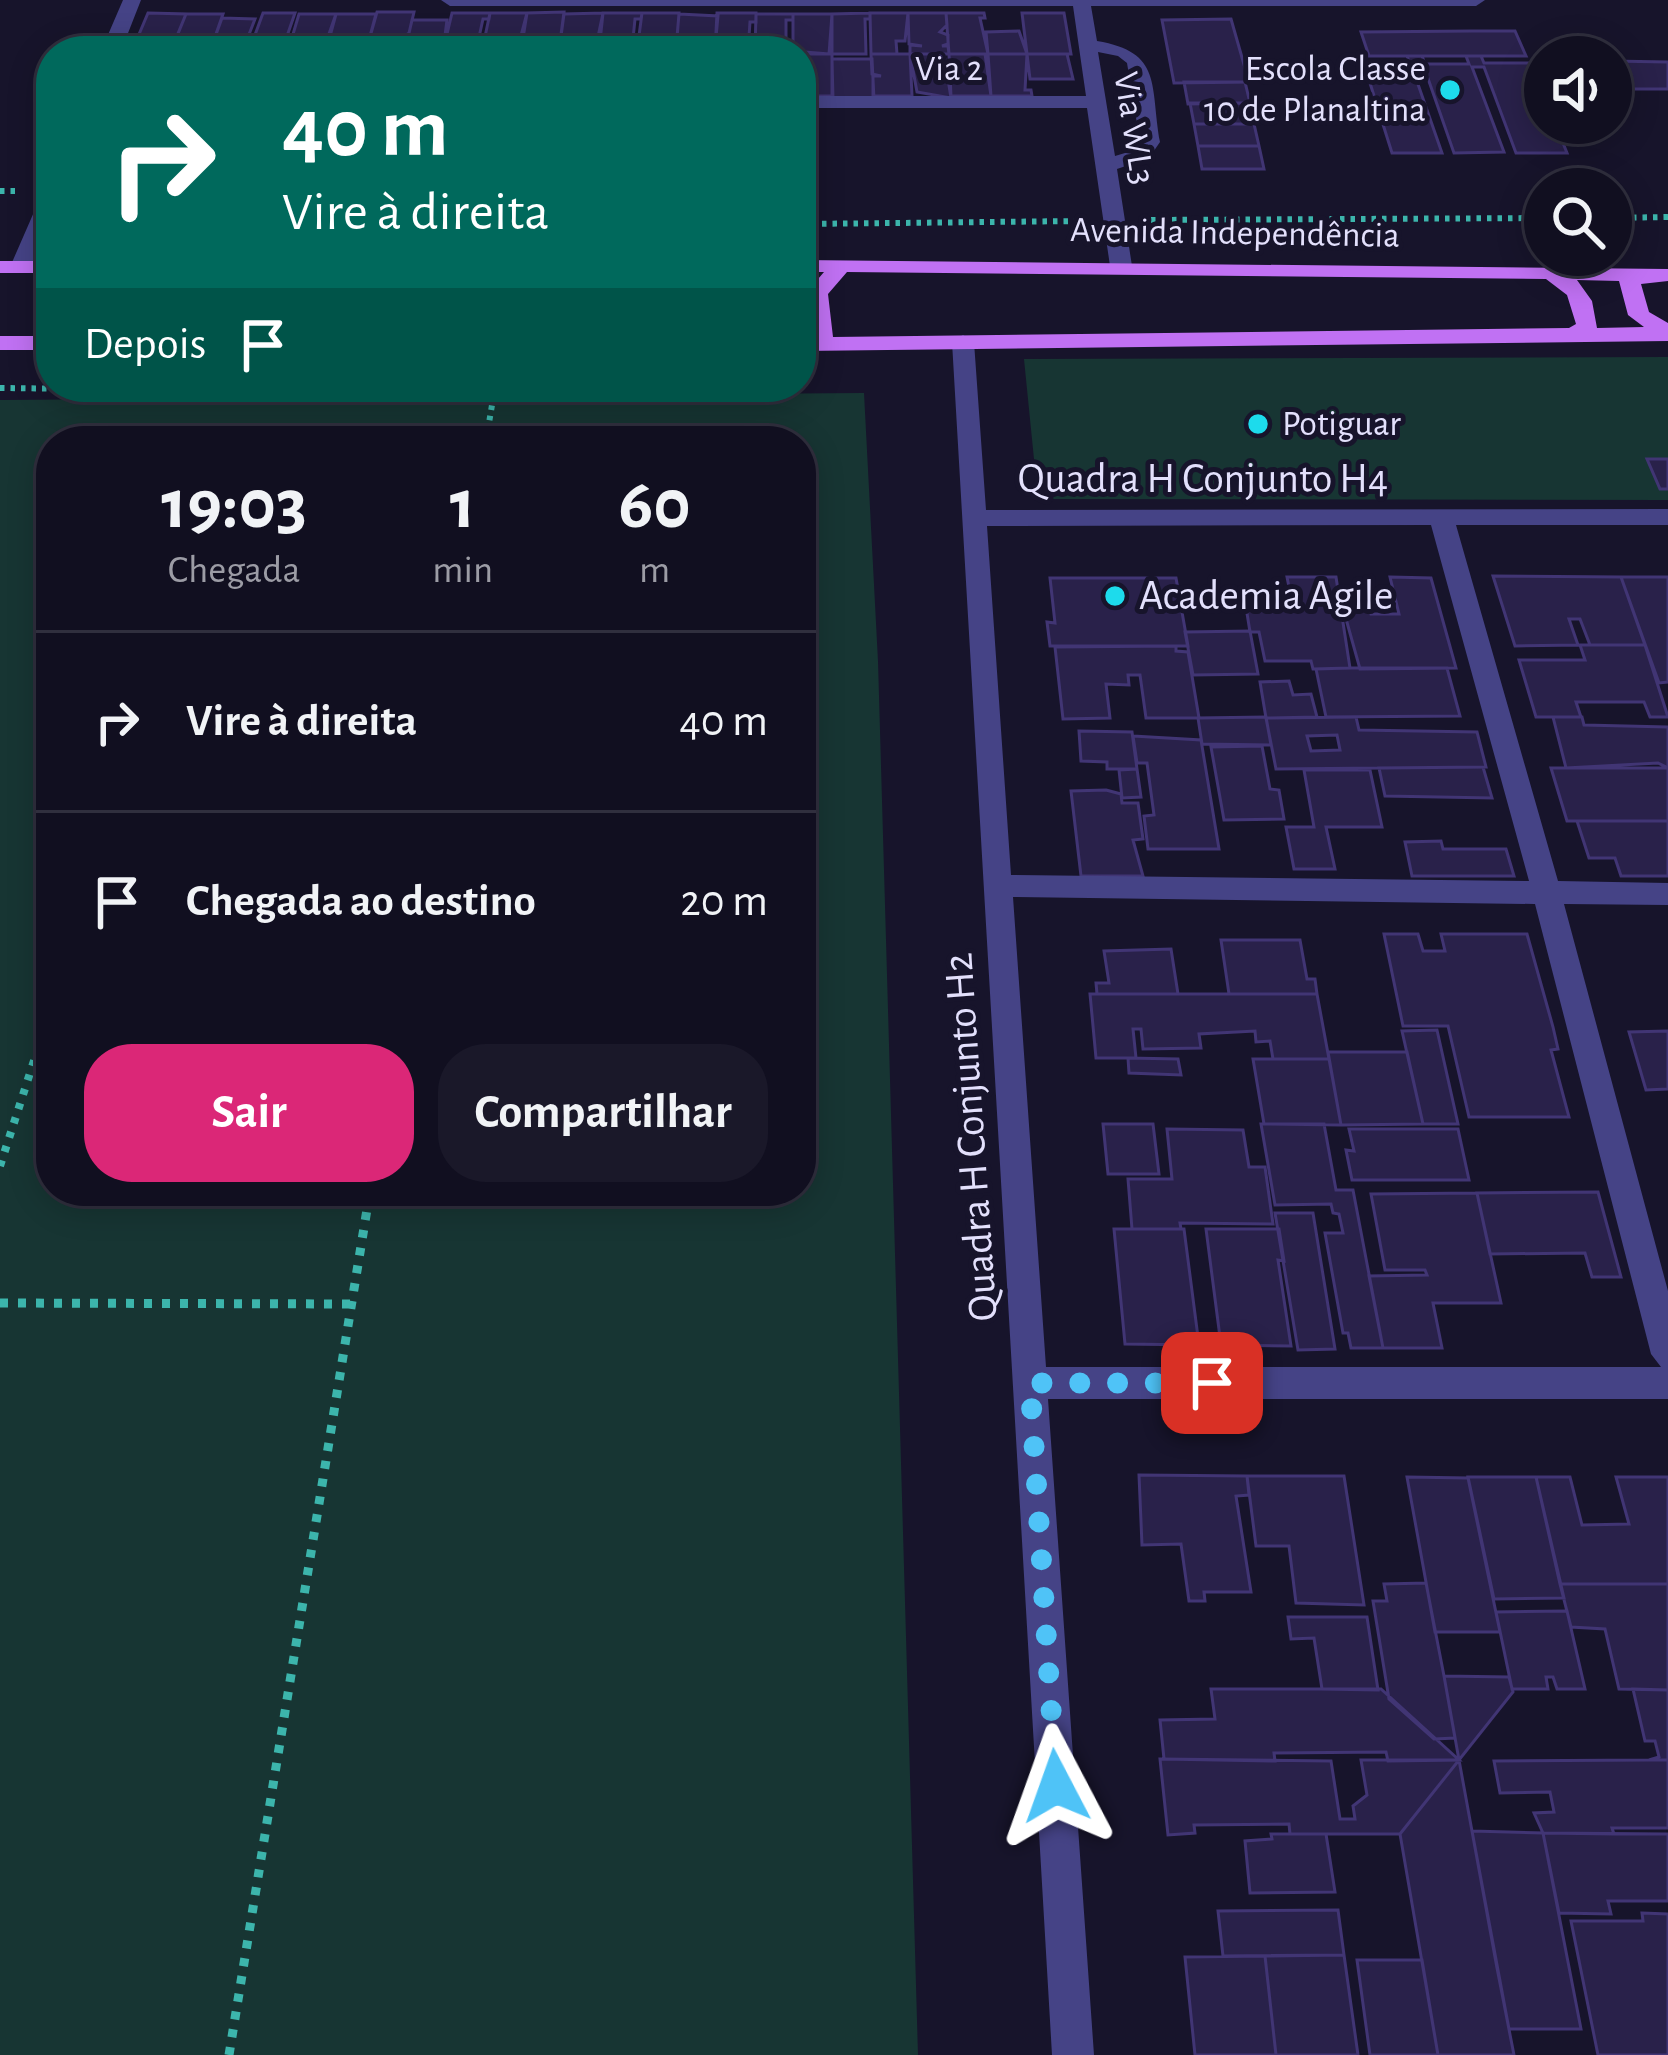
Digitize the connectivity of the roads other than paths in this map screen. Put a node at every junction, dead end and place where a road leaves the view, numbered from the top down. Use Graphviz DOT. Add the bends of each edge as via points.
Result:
graph roads {
  1 [pos="132,0"];
  2 [pos="450,0"];
  3 [pos="1081,0"];
  4 [pos="1476,0"];
  5 [pos="117,36"];
  6 [pos="1088,44"];
  7 [pos="816,102"];
  8 [pos="1096,102"];
  9 [pos="1106,166"];
  10 [pos="36,222"];
  11 [pos="816,266"];
  12 [pos="841,266"];
  13 [pos="1121,266"];
  14 [pos="10,267"];
  15 [pos="1524,273"];
  16 [pos="1632,275"];
  17 [pos="1640,275"];
  18 [pos="1668,275"];
  19 [pos="1555,276"];
  20 [pos="816,303"];
  21 [pos="1668,333"];
  22 [pos="1576,334"];
  23 [pos="963,342"];
  24 [pos="0,343"];
  25 [pos="36,343"];
  26 [pos="816,344"];
  27 [pos="1441,517"];
  28 [pos="1668,517"];
  29 [pos="974,518"];
  30 [pos="997,886"];
  31 [pos="1547,894"];
  32 [pos="1668,894"];
  33 [pos="1668,1354"];
  34 [pos="1030,1383"];
  35 [pos="1668,1383"];
  36 [pos="1073,2055"];
  1 -- 5 [label="street"];
  2 -- 3 [label="street"];
  3 -- 4 [label="street"];
  3 -- 6 [label="street, Via WL3"];
  6 -- 8 [label="street, Via WL3"];
  6 -- 9 [label="street" via="1136,61 1150,142 1142,154"];
  7 -- 8 [label="street, Via 2"];
  8 -- 9 [label="street, Via WL3"];
  9 -- 13 [label="street, Via WL3"];
  10 -- 14 [label="street"];
  11 -- 12 [label="main road, Avenida Independência"];
  12 -- 13 [label="main road, Avenida Independência"];
  12 -- 20 [label="main road"];
  13 -- 15 [label="main road, Avenida Independência"];
  16 -- 17 [label="main road, Avenida Independência"];
  17 -- 18 [label="main road, Avenida Independência"];
  17 -- 21 [label="main road" via="1629,282 1639,315"];
  19 -- 22 [label="main road" via="1570,283 1583,307 1588,326"];
  21 -- 22 [label="main road"];
  22 -- 23 [label="main road"];
  23 -- 26 [label="main road"];
  23 -- 29 [label="street"];
  24 -- 25 [label="main road"];
  27 -- 28 [label="street, Quadra H Conjunto H4"];
  27 -- 29 [label="street, Quadra H Conjunto H4"];
  27 -- 31 [label="street"];
  29 -- 30 [label="street, Quadra H Conjunto H4"];
  30 -- 31 [label="street"];
  30 -- 34 [label="street, Quadra H Conjunto H2"];
  31 -- 32 [label="street"];
  31 -- 33 [label="street"];
  34 -- 35 [label="street"];
  34 -- 36 [label="street, Quadra H Conjunto H2"];
}
